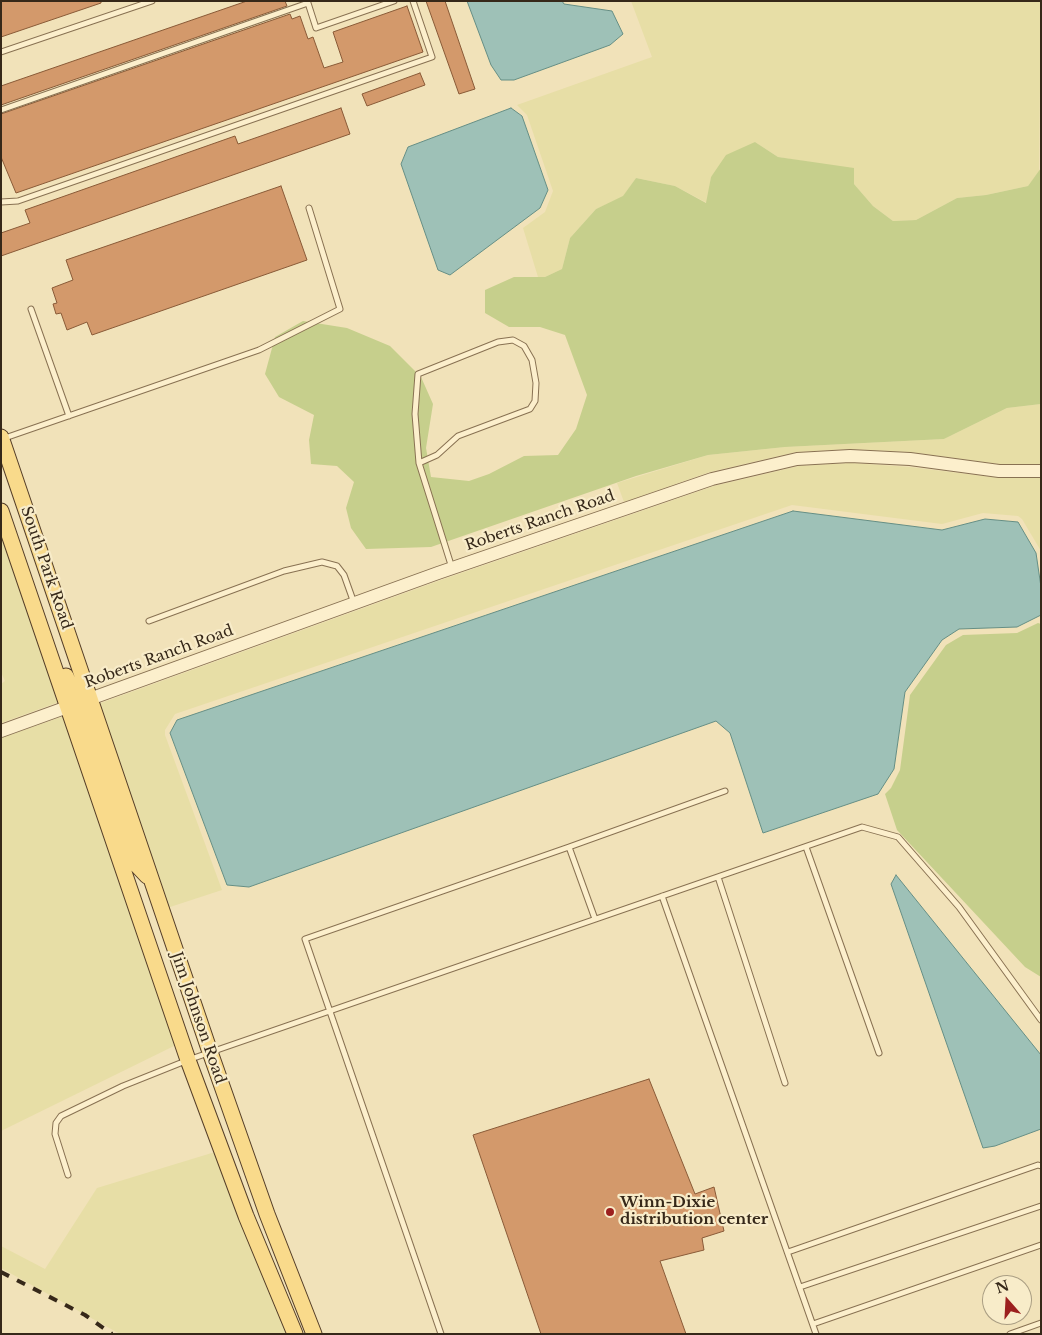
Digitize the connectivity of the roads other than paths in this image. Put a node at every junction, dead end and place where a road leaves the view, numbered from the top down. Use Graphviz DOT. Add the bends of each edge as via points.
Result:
graph roads {
  1 [pos="152,1"];
  2 [pos="394,1"];
  3 [pos="413,1"];
  4 [pos="1,52"];
  5 [pos="1,110"];
  6 [pos="2,200"];
  7 [pos="309,208"];
  8 [pos="32,309"];
  9 [pos="69,416"];
  10 [pos="1,439"];
  11 [pos="419,463"];
  12 [pos="1041,471"];
  13 [pos="1,511"];
  14 [pos="452,569"];
  15 [pos="354,604"];
  16 [pos="149,621"];
  17 [pos="78,703"];
  18 [pos="1,730"];
  19 [pos="725,791"];
  20 [pos="568,847"];
  21 [pos="806,847"];
  22 [pos="718,877"];
  23 [pos="127,880"];
  24 [pos="662,896"];
  25 [pos="595,919"];
  26 [pos="329,1011"];
  27 [pos="1041,1020"];
  28 [pos="210,1052"];
  29 [pos="879,1053"];
  30 [pos="188,1060"];
  31 [pos="785,1083"];
  32 [pos="1041,1166"];
  33 [pos="68,1176"];
  34 [pos="1041,1206"];
  35 [pos="1041,1245"];
  36 [pos="788,1252"];
  37 [pos="800,1287"];
  38 [pos="1041,1323"];
  39 [pos="813,1324"];
  40 [pos="295,1334"];
  41 [pos="314,1334"];
  42 [pos="441,1334"];
  43 [pos="816,1334"];
  44 [pos="1010,1334"];
  1 -- 4 [label="lane"];
  2 -- 5 [label="lane" via="316,28 308,3"];
  3 -- 6 [label="lane" via="432,57 18,200"];
  7 -- 9 [label="lane" via="340,309 259,350"];
  8 -- 9 [label="lane"];
  9 -- 10 [label="lane"];
  10 -- 17 [label="main road, South Park Road"];
  11 -- 11 [label="lane" via="437,455 458,436 530,409 535,401 536,383 532,360 524,346 514,340 498,342 418,374 414,414"];
  11 -- 14 [label="lane"];
  12 -- 14 [label="street, Roberts Ranch Road" via="999,471 910,459 850,456 797,459 712,479"];
  13 -- 17 [label="main road, South Park Road"];
  14 -- 15 [label="street, Roberts Ranch Road"];
  15 -- 16 [label="lane" via="337,566 322,562 284,572"];
  15 -- 17 [label="street, Roberts Ranch Road"];
  17 -- 18 [label="street, Roberts Ranch Road"];
  17 -- 23 [label="main road, Jim Johnson Road"];
  17 -- 28 [label="main road, Jim Johnson Road" via="151,880"];
  19 -- 20 [label="lane"];
  20 -- 25 [label="lane"];
  20 -- 26 [label="lane" via="305,939"];
  21 -- 22 [label="lane"];
  21 -- 27 [label="lane" via="862,828 898,837 959,906"];
  21 -- 29 [label="lane"];
  22 -- 24 [label="lane"];
  22 -- 31 [label="lane"];
  23 -- 28 [label="main road" via="143,897 188,1029"];
  23 -- 30 [label="main road, Jim Johnson Road"];
  24 -- 25 [label="lane"];
  24 -- 36 [label="lane"];
  25 -- 26 [label="lane"];
  26 -- 28 [label="lane"];
  26 -- 42 [label="lane"];
  28 -- 30 [label="lane"];
  28 -- 41 [label="main road, Jim Johnson Road" via="267,1214"];
  30 -- 33 [label="lane" via="61,1116 56,1123 56,1134"];
  30 -- 40 [label="main road, Jim Johnson Road" via="246,1216"];
  32 -- 36 [label="lane"];
  34 -- 37 [label="lane"];
  35 -- 39 [label="lane"];
  36 -- 37 [label="lane"];
  37 -- 39 [label="lane"];
  38 -- 44 [label="lane"];
  39 -- 43 [label="lane"];
}
